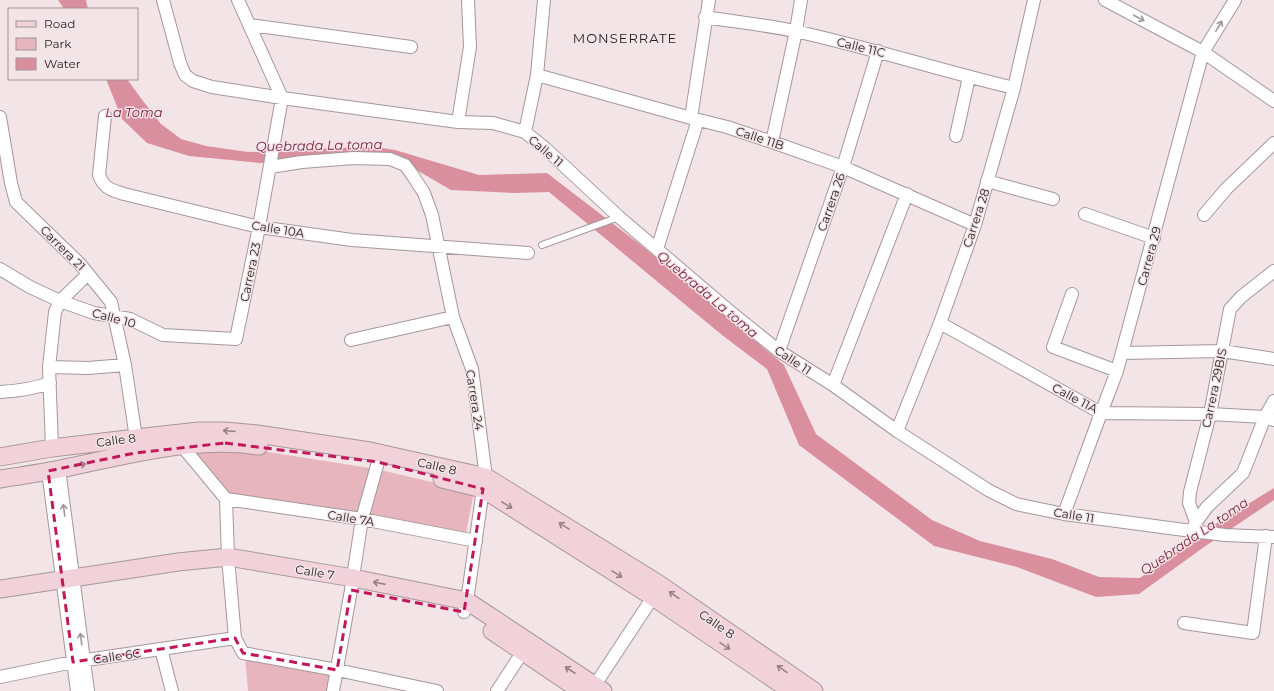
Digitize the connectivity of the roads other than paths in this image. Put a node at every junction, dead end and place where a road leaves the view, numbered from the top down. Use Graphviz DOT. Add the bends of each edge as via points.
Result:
graph roads {
  1 [pos="163,0"];
  2 [pos="238,0"];
  3 [pos="468,0"];
  4 [pos="544,0"];
  5 [pos="709,0"];
  6 [pos="801,0"];
  7 [pos="1034,0"];
  8 [pos="1105,0"];
  9 [pos="1235,0"];
  10 [pos="705,18"];
  11 [pos="250,25"];
  12 [pos="796,32"];
  13 [pos="411,47"];
  14 [pos="878,51"];
  15 [pos="1203,52"];
  16 [pos="537,75"];
  17 [pos="969,77"];
  18 [pos="1014,88"];
  19 [pos="282,98"];
  20 [pos="1274,101"];
  21 [pos="105,116"];
  22 [pos="0,117"];
  23 [pos="694,119"];
  24 [pos="458,122"];
  25 [pos="525,132"];
  26 [pos="956,136"];
  27 [pos="772,142"];
  28 [pos="1274,143"];
  29 [pos="270,166"];
  30 [pos="843,167"];
  31 [pos="988,182"];
  32 [pos="907,194"];
  33 [pos="1053,199"];
  34 [pos="1085,214"];
  35 [pos="1204,215"];
  36 [pos="619,217"];
  37 [pos="975,225"];
  38 [pos="259,227"];
  39 [pos="1154,238"];
  40 [pos="542,245"];
  41 [pos="439,247"];
  42 [pos="657,249"];
  43 [pos="528,253"];
  44 [pos="0,269"];
  45 [pos="1274,271"];
  46 [pos="88,274"];
  47 [pos="1072,294"];
  48 [pos="60,301"];
  49 [pos="114,316"];
  50 [pos="453,316"];
  51 [pos="940,323"];
  52 [pos="236,339"];
  53 [pos="350,340"];
  54 [pos="779,351"];
  55 [pos="1222,351"];
  56 [pos="1122,353"];
  57 [pos="1274,359"];
  58 [pos="125,365"];
  59 [pos="49,367"];
  60 [pos="1117,372"];
  61 [pos="50,383"];
  62 [pos="833,385"];
  63 [pos="0,392"];
  64 [pos="1274,401"];
  65 [pos="1101,413"];
  66 [pos="1210,414"];
  67 [pos="1269,418"];
  68 [pos="897,430"];
  69 [pos="136,438"];
  70 [pos="182,446"];
  71 [pos="52,448"];
  72 [pos="0,457"];
  73 [pos="378,462"];
  74 [pos="53,470"];
  75 [pos="0,479"];
  76 [pos="485,483"];
  77 [pos="226,499"];
  78 [pos="1064,514"];
  79 [pos="362,519"];
  80 [pos="1195,528"];
  81 [pos="1270,537"];
  82 [pos="476,541"];
  83 [pos="228,563"];
  84 [pos="67,583"];
  85 [pos="352,584"];
  86 [pos="0,589"];
  87 [pos="653,597"];
  88 [pos="0,598"];
  89 [pos="466,606"];
  90 [pos="1184,623"];
  91 [pos="235,638"];
  92 [pos="161,649"];
  93 [pos="522,653"];
  94 [pos="78,661"];
  95 [pos="337,670"];
  96 [pos="0,677"];
  97 [pos="592,690"];
  98 [pos="77,691"];
  99 [pos="88,691"];
  100 [pos="172,691"];
  101 [pos="333,691"];
  102 [pos="437,691"];
  103 [pos="497,691"];
  104 [pos="791,691"];
  105 [pos="814,691"];
  1 -- 19 [label="street, Calle 11" via="185,75 193,81 212,87"];
  2 -- 11 [label="street"];
  3 -- 24 [label="street" via="470,47"];
  4 -- 16 [label="street"];
  5 -- 10 [label="street"];
  6 -- 12 [label="street"];
  7 -- 18 [label="street, Carrera 28"];
  8 -- 15 [label="street, one-way"];
  15 -- 9 [label="street, Carrera 29, one-way"];
  10 -- 12 [label="street, Calle 11C"];
  10 -- 23 [label="street"];
  11 -- 13 [label="street"];
  11 -- 19 [label="street"];
  12 -- 14 [label="street, Calle 11C"];
  12 -- 27 [label="street"];
  14 -- 17 [label="street, Calle 11C"];
  14 -- 30 [label="street, Carrera 26"];
  15 -- 20 [label="street"];
  15 -- 39 [label="street, Carrera 29"];
  16 -- 23 [label="street, Calle 11B"];
  16 -- 25 [label="street"];
  17 -- 18 [label="street, Calle 11C"];
  17 -- 26 [label="street"];
  18 -- 31 [label="street, Carrera 28"];
  19 -- 24 [label="street, Calle 11"];
  19 -- 29 [label="street, Carrera 23"];
  21 -- 38 [label="street, Calle 10A" via="99,175 102,184 124,194"];
  22 -- 46 [label="street, Carrera 21" via="16,202"];
  23 -- 27 [label="street, Calle 11B"];
  23 -- 42 [label="street"];
  24 -- 25 [label="street, Calle 11" via="493,123"];
  25 -- 36 [label="street, Calle 11" via="546,148"];
  27 -- 30 [label="street, Calle 11B"];
  28 -- 35 [label="street" via="1226,189"];
  29 -- 38 [label="street, Carrera 23"];
  29 -- 41 [label="street, Carrera 24" via="339,159 390,159 405,165 424,193"];
  30 -- 32 [label="street, Calle 11B"];
  30 -- 54 [label="street, Carrera 26"];
  31 -- 33 [label="street"];
  31 -- 37 [label="street, Carrera 28"];
  32 -- 37 [label="street, Calle 11B"];
  32 -- 62 [label="street"];
  34 -- 39 [label="street"];
  36 -- 40 [label="lane"];
  36 -- 42 [label="street, Calle 11"];
  37 -- 51 [label="street, Carrera 28"];
  38 -- 41 [label="street, Calle 10A" via="352,240"];
  38 -- 52 [label="street, Carrera 23"];
  39 -- 56 [label="street, Carrera 29"];
  41 -- 43 [label="street, Calle 10A"];
  41 -- 50 [label="street, Carrera 24"];
  42 -- 54 [label="street, Calle 11"];
  44 -- 48 [label="street, Calle 10"];
  45 -- 55 [label="street, Carrera 29BIS" via="1230,309"];
  46 -- 48 [label="street, Carrera 21"];
  46 -- 49 [label="street" via="111,302"];
  47 -- 60 [label="street" via="1053,347"];
  48 -- 49 [label="street, Calle 10" via="94,313"];
  48 -- 59 [label="street, Carrera 21" via="55,312"];
  49 -- 52 [label="street, Calle 10" via="130,319 163,335"];
  49 -- 58 [label="street"];
  50 -- 53 [label="street"];
  50 -- 76 [label="street, Carrera 24" via="472,370"];
  51 -- 65 [label="street, Calle 11A"];
  51 -- 68 [label="street, Carrera 28"];
  54 -- 62 [label="street, Calle 11"];
  55 -- 56 [label="street"];
  55 -- 57 [label="street"];
  55 -- 66 [label="street, Carrera 29BIS"];
  56 -- 60 [label="street, Carrera 29"];
  58 -- 59 [label="street" via="88,368"];
  58 -- 69 [label="street"];
  59 -- 61 [label="street, Carrera 21"];
  60 -- 65 [label="street, Carrera 29"];
  61 -- 63 [label="street" via="36,388"];
  61 -- 71 [label="street, Carrera 21"];
  62 -- 68 [label="street, Calle 11"];
  64 -- 67 [label="street"];
  65 -- 66 [label="street, Calle 11A"];
  65 -- 78 [label="street, Carrera 29"];
  66 -- 67 [label="street, Calle 11A"];
  66 -- 80 [label="street, Carrera 29BIS" via="1190,492 1189,503"];
  67 -- 80 [label="street" via="1244,474 1207,507"];
  68 -- 78 [label="street, Calle 11" via="1016,504"];
  69 -- 71 [label="main road, Calle 8"];
  76 -- 69 [label="main road, Calle 8, one-way" via="370,451 257,434 198,431"];
  70 -- 73 [label="main road, Calle 8" via="225,443 254,445"];
  74 -- 70 [label="main road, Calle 8, one-way"];
  70 -- 77 [label="street"];
  71 -- 72 [label="main road, Calle 8"];
  73 -- 76 [label="main road, Calle 8"];
  73 -- 79 [label="street"];
  74 -- 75 [label="main road, Calle 8"];
  74 -- 84 [label="street"];
  76 -- 82 [label="street, Carrera 24"];
  76 -- 87 [label="main road, Calle 8, one-way"];
  105 -- 76 [label="main road, Calle 8, one-way" via="659,584"];
  77 -- 79 [label="street, Calle 7A"];
  77 -- 83 [label="street"];
  78 -- 80 [label="street, Calle 11"];
  79 -- 82 [label="street, Calle 7A"];
  79 -- 85 [label="street"];
  80 -- 81 [label="street, Calle 11" via="1225,535"];
  81 -- 90 [label="street" via="1253,633"];
  82 -- 89 [label="street, Carrera 24"];
  83 -- 84 [label="main road, Calle 7"];
  83 -- 85 [label="main road, Calle 7"];
  83 -- 91 [label="street"];
  84 -- 86 [label="main road, Calle 7"];
  84 -- 88 [label="main road, Calle 7"];
  84 -- 94 [label="street"];
  85 -- 89 [label="main road, Calle 7"];
  85 -- 95 [label="street"];
  87 -- 97 [label="street"];
  87 -- 104 [label="main road, Calle 8, one-way"];
  89 -- 93 [label="main road, Calle 7"];
  97 -- 89 [label="main road, Calle 7, one-way"];
  91 -- 92 [label="street, Calle 6C"];
  91 -- 95 [label="street" via="243,653"];
  92 -- 94 [label="street, Calle 6C"];
  92 -- 100 [label="street"];
  93 -- 97 [label="main road, Calle 7"];
  93 -- 103 [label="street"];
  94 -- 96 [label="street, Calle 6C"];
  94 -- 98 [label="street"];
  94 -- 99 [label="street"];
  95 -- 101 [label="street"];
  95 -- 102 [label="street"];
}
